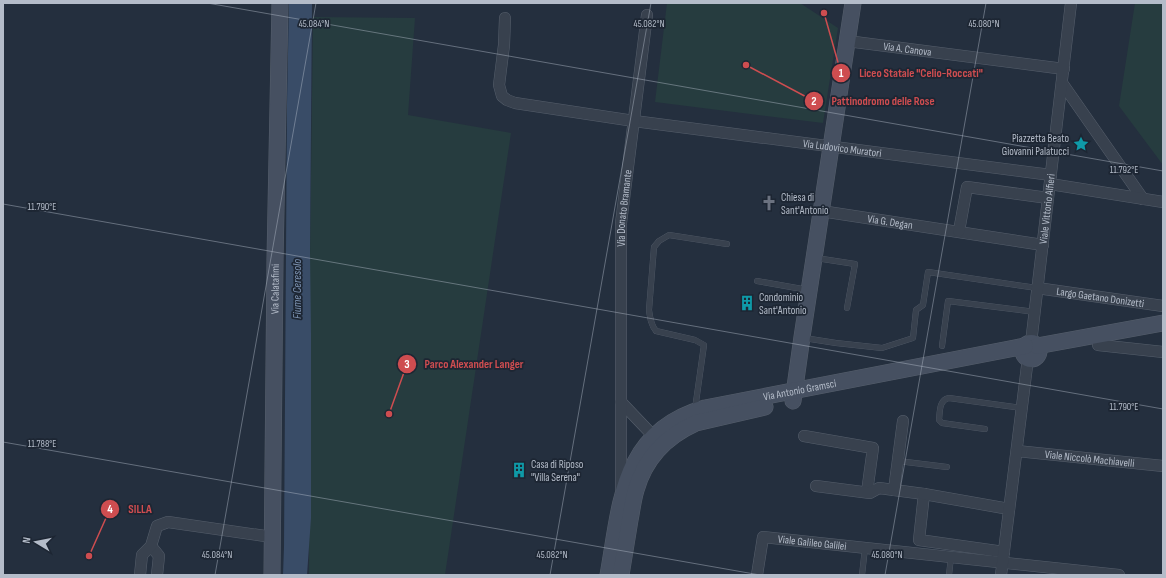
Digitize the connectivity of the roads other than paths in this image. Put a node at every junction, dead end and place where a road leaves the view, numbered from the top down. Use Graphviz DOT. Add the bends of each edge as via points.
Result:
graph roads {
  1 [pos="280,3"];
  2 [pos="853,3"];
  3 [pos="1071,3"];
  4 [pos="647,15"];
  5 [pos="505,18"];
  6 [pos="847,41"];
  7 [pos="1064,69"];
  8 [pos="1062,83"];
  9 [pos="634,121"];
  10 [pos="831,146"];
  11 [pos="1050,179"];
  12 [pos="1048,198"];
  13 [pos="1143,199"];
  14 [pos="1163,202"];
  15 [pos="821,211"];
  16 [pos="959,231"];
  17 [pos="727,244"];
  18 [pos="1043,245"];
  19 [pos="814,258"];
  20 [pos="757,281"];
  21 [pos="1038,288"];
  22 [pos="809,290"];
  23 [pos="1163,306"];
  24 [pos="847,308"];
  25 [pos="1035,312"];
  26 [pos="1163,323"];
  27 [pos="1163,333"];
  28 [pos="802,338"];
  29 [pos="1098,345"];
  30 [pos="942,346"];
  31 [pos="1031,350"];
  32 [pos="1163,352"];
  33 [pos="793,396"];
  34 [pos="621,402"];
  35 [pos="1022,408"];
  36 [pos="694,412"];
  37 [pos="903,421"];
  38 [pos="985,428"];
  39 [pos="804,436"];
  40 [pos="658,441"];
  41 [pos="1017,451"];
  42 [pos="898,461"];
  43 [pos="1163,466"];
  44 [pos="947,467"];
  45 [pos="816,486"];
  46 [pos="894,490"];
  47 [pos="867,492"];
  48 [pos="924,494"];
  49 [pos="627,500"];
  50 [pos="1010,509"];
  51 [pos="272,537"];
  52 [pos="152,546"];
  53 [pos="865,548"];
  54 [pos="1004,552"];
  55 [pos="951,557"];
  56 [pos="1003,563"];
  57 [pos="1042,571"];
  58 [pos="140,575"];
  59 [pos="157,575"];
  60 [pos="272,575"];
  61 [pos="608,575"];
  62 [pos="621,575"];
  63 [pos="757,575"];
  64 [pos="862,575"];
  65 [pos="949,575"];
  66 [pos="1001,575"];
  67 [pos="1119,575"];
  1 -- 51 [label="street, Via Calatafimi"];
  2 -- 6 [label="street"];
  3 -- 7 [label="street, Viale Vittorio Alfieri"];
  4 -- 9 [label="street, Via Donato Bramante"];
  5 -- 9 [label="street, Via Ludovico Muratori" via="499,85 502,96 507,100"];
  6 -- 7 [label="street, Via A. Canova"];
  6 -- 10 [label="street"];
  7 -- 8 [label="street, Viale Vittorio Alfieri"];
  8 -- 11 [label="street, Viale Vittorio Alfieri"];
  8 -- 13 [label="street"];
  9 -- 10 [label="street, Via Ludovico Muratori"];
  9 -- 34 [label="street, Via Donato Bramante" via="620,223"];
  10 -- 11 [label="street, Via Ludovico Muratori"];
  10 -- 15 [label="street"];
  11 -- 12 [label="street, Viale Vittorio Alfieri"];
  11 -- 13 [label="street, Via Ludovico Muratori"];
  12 -- 16 [label="street" via="967,187"];
  12 -- 18 [label="street, Viale Vittorio Alfieri"];
  13 -- 14 [label="street, Via Ludovico Muratori"];
  15 -- 16 [label="street, Via G. Degan"];
  15 -- 19 [label="street"];
  16 -- 18 [label="street, Via G. Degan"];
  17 -- 36 [label="lane" via="670,235 654,247 649,310 653,327 656,331 696,340 704,345"];
  18 -- 21 [label="street, Viale Vittorio Alfieri"];
  19 -- 22 [label="street"];
  19 -- 24 [label="lane" via="856,264"];
  20 -- 22 [label="lane"];
  21 -- 23 [label="street, Largo Gaetano Donizetti"];
  21 -- 25 [label="street, Viale Vittorio Alfieri"];
  21 -- 28 [label="lane" via="928,272 923,305 916,310 913,338 882,348"];
  22 -- 28 [label="street"];
  25 -- 30 [label="lane" via="948,301"];
  25 -- 31 [label="street, Viale Vittorio Alfieri"];
  26 -- 31 [label="street, Via Antonio Gramsci"];
  27 -- 29 [label="street, Via Antonio Gramsci"];
  28 -- 33 [label="street"];
  29 -- 31 [label="street, Via Antonio Gramsci"];
  29 -- 32 [label="street"];
  31 -- 33 [label="street, Via Antonio Gramsci"];
  31 -- 35 [label="street, Viale Vittorio Alfieri"];
  33 -- 36 [label="street, Via Antonio Gramsci" via="705,408"];
  33 -- 40 [label="street, Via Antonio Gramsci" via="704,421"];
  34 -- 40 [label="street"];
  34 -- 49 [label="street, Via Donato Bramante"];
  35 -- 38 [label="lane" via="949,398 942,402 939,420 942,423"];
  35 -- 41 [label="street, Viale Vittorio Alfieri"];
  36 -- 40 [label="street, Via Antonio Gramsci" via="680,418"];
  37 -- 42 [label="street"];
  39 -- 47 [label="street" via="873,448"];
  40 -- 49 [label="street, Via Antonio Gramsci" via="644,448 634,463 625,484"];
  41 -- 43 [label="street, Viale Niccolò Machiavelli"];
  41 -- 50 [label="street, Viale Vittorio Alfieri"];
  42 -- 44 [label="lane"];
  42 -- 46 [label="street"];
  45 -- 47 [label="street"];
  46 -- 47 [label="street" via="879,488"];
  46 -- 48 [label="street"];
  48 -- 50 [label="street"];
  48 -- 54 [label="street" via="919,540"];
  49 -- 61 [label="street, Via Donato Bramante"];
  49 -- 62 [label="street, Via Donato Bramante"];
  50 -- 54 [label="street, Viale Vittorio Alfieri"];
  51 -- 52 [label="street" via="168,522 157,526"];
  51 -- 60 [label="street, Via Calatafimi"];
  52 -- 58 [label="street" via="142,555"];
  52 -- 59 [label="street" via="159,556"];
  53 -- 55 [label="street, Viale Galileo Galilei"];
  53 -- 63 [label="street, Viale Galileo Galilei" via="763,537"];
  53 -- 64 [label="lane"];
  54 -- 56 [label="street, Viale Vittorio Alfieri"];
  55 -- 56 [label="street, Viale Galileo Galilei"];
  55 -- 65 [label="lane"];
  56 -- 57 [label="street, Viale Galileo Galilei"];
  56 -- 66 [label="street, Viale Vittorio Alfieri"];
  57 -- 67 [label="street, Viale Galileo Galilei"];
}
